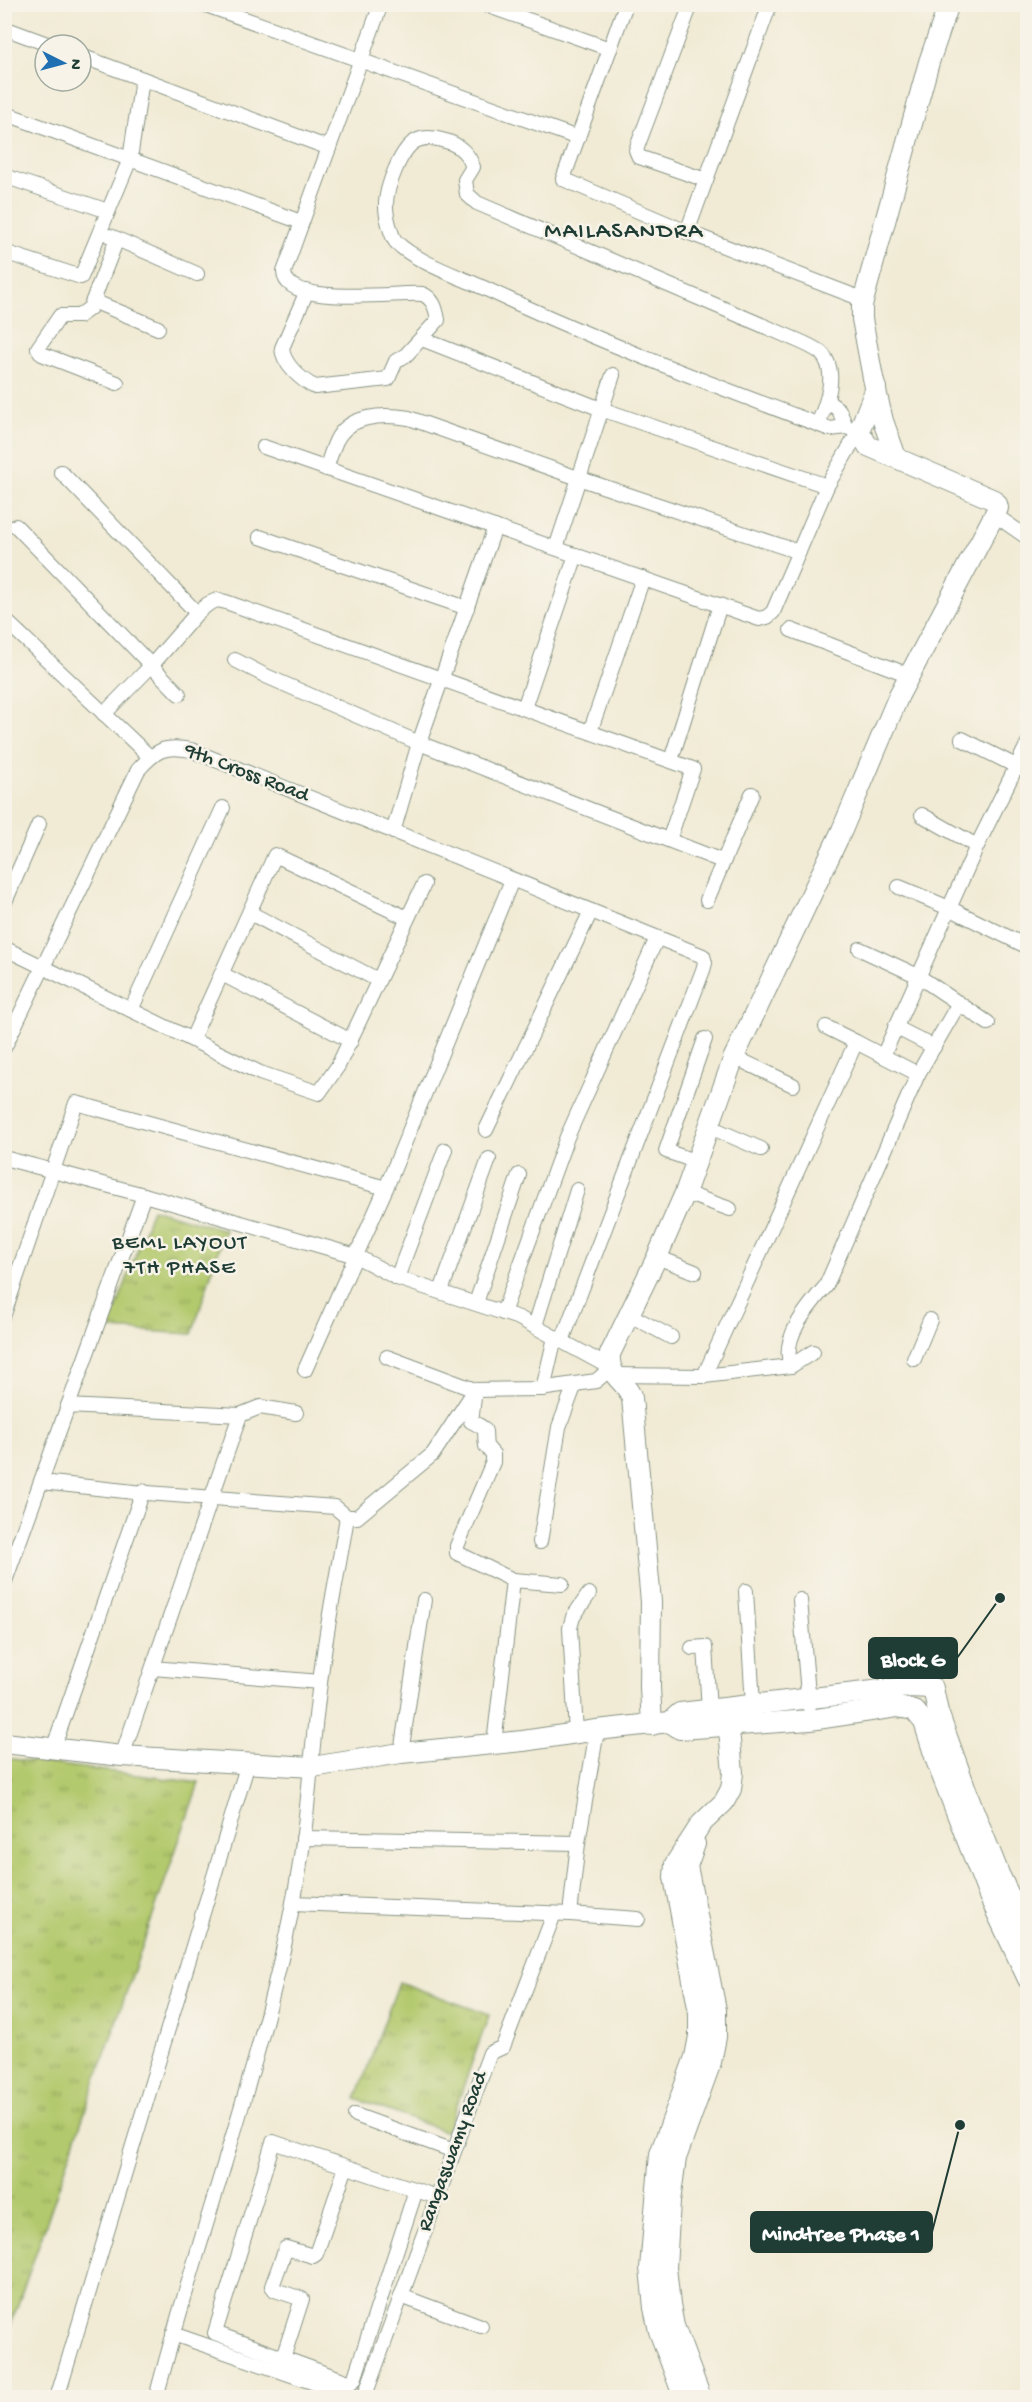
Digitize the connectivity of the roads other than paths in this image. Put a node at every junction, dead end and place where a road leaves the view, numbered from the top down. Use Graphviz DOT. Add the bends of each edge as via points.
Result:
graph roads {
  1 [pos="203,4"];
  2 [pos="381,4"];
  3 [pos="483,4"];
  4 [pos="626,4"];
  5 [pos="691,4"];
  6 [pos="770,4"];
  7 [pos="949,4"];
  8 [pos="4,28"];
  9 [pos="33,39"];
  10 [pos="610,49"];
  11 [pos="361,60"];
  12 [pos="93,61"];
  13 [pos="142,79"];
  14 [pos="4,113"];
  15 [pos="578,138"];
  16 [pos="329,148"];
  17 [pos="130,159"];
  18 [pos="4,176"];
  19 [pos="706,180"];
  20 [pos="108,211"];
  21 [pos="301,222"];
  22 [pos="100,232"];
  23 [pos="687,232"];
  24 [pos="117,239"];
  25 [pos="4,252"];
  26 [pos="197,274"];
  27 [pos="307,291"];
  28 [pos="862,299"];
  29 [pos="93,301"];
  30 [pos="158,328"];
  31 [pos="422,339"];
  32 [pos="613,375"];
  33 [pos="117,383"];
  34 [pos="876,388"];
  35 [pos="827,401"];
  36 [pos="601,409"];
  37 [pos="818,424"];
  38 [pos="852,429"];
  39 [pos="264,447"];
  40 [pos="896,457"];
  41 [pos="326,469"];
  42 [pos="61,472"];
  43 [pos="578,478"];
  44 [pos="827,486"];
  45 [pos="995,515"];
  46 [pos="15,526"];
  47 [pos="495,527"];
  48 [pos="260,537"];
  49 [pos="1028,538"];
  50 [pos="556,548"];
  51 [pos="800,552"];
  52 [pos="576,555"];
  53 [pos="643,578"];
  54 [pos="720,605"];
  55 [pos="467,608"];
  56 [pos="197,613"];
  57 [pos="4,619"];
  58 [pos="791,630"];
  59 [pos="235,660"];
  60 [pos="151,666"];
  61 [pos="909,675"];
  62 [pos="442,678"];
  63 [pos="179,694"];
  64 [pos="524,708"];
  65 [pos="104,714"];
  66 [pos="590,732"];
  67 [pos="962,739"];
  68 [pos="419,743"];
  69 [pos="1028,743"];
  70 [pos="150,757"];
  71 [pos="671,760"];
  72 [pos="1022,769"];
  73 [pos="752,794"];
  74 [pos="223,808"];
  75 [pos="922,815"];
  76 [pos="39,824"];
  77 [pos="393,832"];
  78 [pos="669,840"];
  79 [pos="977,846"];
  80 [pos="722,861"];
  81 [pos="512,880"];
  82 [pos="424,884"];
  83 [pos="899,887"];
  84 [pos="706,900"];
  85 [pos="4,904"];
  86 [pos="949,908"];
  87 [pos="591,911"];
  88 [pos="250,913"];
  89 [pos="407,918"];
  90 [pos="657,938"];
  91 [pos="1022,944"];
  92 [pos="4,948"];
  93 [pos="860,950"];
  94 [pos="42,967"];
  95 [pos="222,974"];
  96 [pos="918,976"];
  97 [pos="378,980"];
  98 [pos="959,1003"];
  99 [pos="131,1010"];
  100 [pos="988,1023"];
  101 [pos="826,1027"];
  102 [pos="895,1027"];
  103 [pos="192,1039"];
  104 [pos="705,1039"];
  105 [pos="351,1041"];
  106 [pos="856,1042"];
  107 [pos="934,1047"];
  108 [pos="4,1048"];
  109 [pos="884,1056"];
  110 [pos="734,1057"];
  111 [pos="918,1074"];
  112 [pos="793,1085"];
  113 [pos="710,1127"];
  114 [pos="486,1130"];
  115 [pos="761,1149"];
  116 [pos="445,1150"];
  117 [pos="4,1158"];
  118 [pos="489,1159"];
  119 [pos="697,1162"];
  120 [pos="54,1172"];
  121 [pos="519,1175"];
  122 [pos="386,1188"];
  123 [pos="577,1190"];
  124 [pos="685,1193"];
  125 [pos="144,1195"];
  126 [pos="729,1209"];
  127 [pos="356,1256"];
  128 [pos="657,1257"];
  129 [pos="695,1272"];
  130 [pos="397,1278"];
  131 [pos="441,1291"];
  132 [pos="476,1303"];
  133 [pos="503,1313"];
  134 [pos="4,1314"];
  135 [pos="628,1314"];
  136 [pos="930,1320"];
  137 [pos="535,1326"];
  138 [pos="671,1337"];
  139 [pos="558,1339"];
  140 [pos="813,1352"];
  141 [pos="387,1356"];
  142 [pos="914,1359"];
  143 [pos="791,1366"];
  144 [pos="304,1370"];
  145 [pos="613,1371"];
  146 [pos="704,1376"];
  147 [pos="575,1384"];
  148 [pos="543,1389"];
  149 [pos="475,1390"];
  150 [pos="68,1406"];
  151 [pos="296,1413"];
  152 [pos="240,1415"];
  153 [pos="42,1482"];
  154 [pos="143,1491"];
  155 [pos="213,1498"];
  156 [pos="346,1517"];
  157 [pos="540,1542"];
  158 [pos="513,1580"];
  159 [pos="4,1584"];
  160 [pos="562,1584"];
  161 [pos="746,1591"];
  162 [pos="589,1594"];
  163 [pos="424,1600"];
  164 [pos="800,1600"];
  165 [pos="692,1648"];
  166 [pos="153,1668"];
  167 [pos="320,1682"];
  168 [pos="808,1698"];
  169 [pos="753,1705"];
  170 [pos="722,1715"];
  171 [pos="810,1720"];
  172 [pos="661,1724"];
  173 [pos="597,1730"];
  174 [pos="576,1733"];
  175 [pos="4,1743"];
  176 [pos="494,1744"];
  177 [pos="54,1749"];
  178 [pos="401,1753"];
  179 [pos="123,1756"];
  180 [pos="248,1763"];
  181 [pos="312,1767"];
  182 [pos="701,1824"];
  183 [pos="303,1838"];
  184 [pos="578,1842"];
  185 [pos="293,1903"];
  186 [pos="554,1914"];
  187 [pos="570,1914"];
  188 [pos="638,1919"];
  189 [pos="1028,1934"];
  190 [pos="1028,1979"];
  191 [pos="355,2115"];
  192 [pos="454,2151"];
  193 [pos="346,2167"];
  194 [pos="416,2190"];
  195 [pos="437,2198"];
  196 [pos="401,2296"];
  197 [pos="481,2326"];
  198 [pos="173,2334"];
  199 [pos="281,2364"];
  200 [pos="57,2397"];
  201 [pos="156,2397"];
  202 [pos="358,2397"];
  203 [pos="364,2397"];
  204 [pos="684,2397"];
  205 [pos="702,2397"];
  1 -- 11 [label="street"];
  2 -- 11 [label="street"];
  3 -- 10 [label="street"];
  4 -- 10 [label="street"];
  5 -- 19 [label="street" via="636,150 639,157"];
  6 -- 19 [label="street"];
  7 -- 28 [label="street" via="928,62"];
  8 -- 9 [label="street"];
  10 -- 15 [label="street"];
  11 -- 15 [label="street"];
  11 -- 16 [label="street"];
  12 -- 13 [label="street"];
  13 -- 16 [label="street"];
  13 -- 17 [label="street"];
  14 -- 17 [label="street"];
  15 -- 23 [label="street" via="563,179"];
  16 -- 21 [label="street"];
  17 -- 20 [label="street"];
  17 -- 21 [label="street"];
  18 -- 20 [label="street"];
  19 -- 23 [label="street"];
  20 -- 22 [label="street"];
  21 -- 27 [label="street" via="284,278"];
  22 -- 24 [label="street"];
  22 -- 25 [label="street" via="81,277"];
  23 -- 28 [label="street"];
  24 -- 26 [label="street"];
  24 -- 29 [label="street"];
  27 -- 31 [label="street" via="325,296 406,293 429,297 438,320"];
  27 -- 31 [label="street" via="282,348 283,356 315,387 388,379 396,361"];
  28 -- 34 [label="street" via="862,319"];
  29 -- 30 [label="street"];
  29 -- 33 [label="street" via="82,315 60,316 39,345 39,351"];
  31 -- 36 [label="street"];
  32 -- 36 [label="street"];
  34 -- 38 [label="street"];
  34 -- 40 [label="street"];
  35 -- 37 [label="street"];
  35 -- 37 [label="street" via="830,370 822,353 477,203 467,194 465,180 473,167 470,156 451,143 430,137 406,148 393,176 386,207 394,240 417,257 532,311 690,377"];
  35 -- 38 [label="street"];
  36 -- 43 [label="street"];
  36 -- 44 [label="street"];
  37 -- 38 [label="street" via="830,429"];
  38 -- 40 [label="street" via="868,447"];
  38 -- 44 [label="street"];
  39 -- 41 [label="street"];
  40 -- 45 [label="street" via="994,500"];
  41 -- 43 [label="street" via="336,439 345,428 362,419 388,414 443,429"];
  41 -- 47 [label="street"];
  42 -- 56 [label="street"];
  43 -- 50 [label="street"];
  43 -- 51 [label="street"];
  44 -- 51 [label="street"];
  45 -- 49 [label="street"];
  45 -- 61 [label="street"];
  46 -- 60 [label="street"];
  47 -- 50 [label="street"];
  47 -- 55 [label="street"];
  48 -- 55 [label="street"];
  50 -- 52 [label="street"];
  51 -- 54 [label="street" via="770,615 759,619"];
  52 -- 53 [label="street"];
  52 -- 64 [label="street"];
  53 -- 54 [label="street"];
  53 -- 66 [label="street"];
  54 -- 71 [label="street"];
  55 -- 62 [label="street"];
  56 -- 60 [label="street"];
  56 -- 62 [label="street" via="217,600 226,602"];
  57 -- 65 [label="street"];
  58 -- 61 [label="street"];
  59 -- 68 [label="street"];
  60 -- 63 [label="street"];
  60 -- 65 [label="street"];
  61 -- 110 [label="street" via="842,830"];
  62 -- 64 [label="street"];
  62 -- 68 [label="street"];
  64 -- 66 [label="street"];
  65 -- 70 [label="street"];
  66 -- 71 [label="street"];
  67 -- 72 [label="street"];
  68 -- 77 [label="street"];
  68 -- 78 [label="street"];
  69 -- 72 [label="street"];
  70 -- 77 [label="street, 9th Cross Road" via="162,749 191,750"];
  70 -- 94 [label="street, 9th Cross Road" via="138,770"];
  71 -- 78 [label="street" via="693,769"];
  72 -- 79 [label="street"];
  73 -- 80 [label="street"];
  74 -- 99 [label="street"];
  75 -- 79 [label="street"];
  76 -- 85 [label="street"];
  77 -- 81 [label="street, 9th Cross Road"];
  78 -- 80 [label="street"];
  79 -- 86 [label="street"];
  80 -- 84 [label="street"];
  81 -- 87 [label="street, 9th Cross Road"];
  81 -- 122 [label="street"];
  82 -- 89 [label="street"];
  83 -- 86 [label="street"];
  86 -- 91 [label="street"];
  86 -- 96 [label="street"];
  87 -- 90 [label="street, 9th Cross Road"];
  87 -- 114 [label="street"];
  88 -- 89 [label="street" via="275,855"];
  88 -- 95 [label="street"];
  88 -- 97 [label="street"];
  89 -- 97 [label="street"];
  90 -- 133 [label="street" via="567,1137"];
  90 -- 139 [label="street, 9th Cross Road" via="704,957 705,963"];
  92 -- 94 [label="street"];
  93 -- 96 [label="street"];
  94 -- 99 [label="street"];
  94 -- 108 [label="street, 9th Cross Road"];
  95 -- 103 [label="street"];
  95 -- 105 [label="street"];
  96 -- 98 [label="street"];
  96 -- 102 [label="street"];
  97 -- 105 [label="street"];
  98 -- 100 [label="street"];
  98 -- 107 [label="street"];
  99 -- 103 [label="street"];
  101 -- 106 [label="street"];
  102 -- 107 [label="street"];
  102 -- 109 [label="street"];
  103 -- 105 [label="street" via="260,1073 319,1093 331,1080"];
  104 -- 119 [label="street" via="666,1151"];
  106 -- 109 [label="street"];
  106 -- 146 [label="street"];
  107 -- 111 [label="street"];
  109 -- 111 [label="street"];
  110 -- 112 [label="street"];
  110 -- 113 [label="street"];
  111 -- 143 [label="street" via="826,1286 808,1307 792,1338 787,1353"];
  113 -- 115 [label="street"];
  113 -- 119 [label="street"];
  116 -- 130 [label="street"];
  117 -- 120 [label="street"];
  118 -- 131 [label="street"];
  119 -- 124 [label="street"];
  120 -- 122 [label="street" via="76,1103"];
  120 -- 125 [label="street"];
  120 -- 134 [label="street"];
  121 -- 132 [label="street"];
  122 -- 127 [label="street"];
  123 -- 137 [label="street"];
  124 -- 126 [label="street"];
  124 -- 128 [label="street"];
  125 -- 127 [label="street"];
  125 -- 150 [label="street"];
  127 -- 130 [label="street"];
  127 -- 144 [label="street"];
  128 -- 129 [label="street"];
  128 -- 135 [label="street"];
  130 -- 131 [label="street"];
  131 -- 132 [label="street"];
  132 -- 133 [label="street"];
  133 -- 137 [label="street"];
  135 -- 138 [label="street"];
  135 -- 145 [label="street" via="612,1348"];
  136 -- 142 [label="street"];
  137 -- 139 [label="street"];
  139 -- 145 [label="street"];
  139 -- 148 [label="street"];
  140 -- 143 [label="street"];
  141 -- 149 [label="street"];
  143 -- 146 [label="street"];
  145 -- 146 [label="street"];
  145 -- 147 [label="street" via="596,1382"];
  145 -- 172 [label="street" via="632,1398 651,1602 650,1687"];
  147 -- 148 [label="street"];
  147 -- 157 [label="street" via="560,1427"];
  148 -- 149 [label="street"];
  149 -- 156 [label="street" via="433,1455 357,1516"];
  149 -- 158 [label="street" via="471,1421 487,1432 486,1446 493,1454 457,1553"];
  150 -- 152 [label="street"];
  150 -- 153 [label="street"];
  151 -- 152 [label="street" via="260,1407"];
  152 -- 155 [label="street"];
  153 -- 154 [label="street"];
  153 -- 159 [label="street"];
  154 -- 155 [label="street"];
  154 -- 177 [label="street"];
  155 -- 156 [label="street" via="335,1507"];
  155 -- 166 [label="street"];
  156 -- 167 [label="street"];
  158 -- 160 [label="street"];
  158 -- 176 [label="street"];
  161 -- 169 [label="street"];
  162 -- 174 [label="street" via="570,1628"];
  163 -- 178 [label="street"];
  164 -- 168 [label="street"];
  165 -- 170 [label="street" via="705,1647"];
  166 -- 167 [label="street"];
  166 -- 179 [label="street"];
  167 -- 181 [label="street"];
  168 -- 169 [label="street"];
  168 -- 171 [label="street"];
  168 -- 189 [label="street" via="933,1688 973,1809"];
  169 -- 170 [label="street"];
  170 -- 171 [label="street"];
  170 -- 172 [label="street" via="680,1729"];
  170 -- 182 [label="street" via="733,1773 731,1789 724,1802"];
  171 -- 190 [label="street" via="897,1707 914,1710 924,1722 988,1896"];
  172 -- 173 [label="street"];
  173 -- 174 [label="street"];
  173 -- 184 [label="street"];
  174 -- 176 [label="street"];
  175 -- 177 [label="street"];
  176 -- 178 [label="street"];
  177 -- 179 [label="street"];
  178 -- 181 [label="street"];
  179 -- 180 [label="street"];
  180 -- 181 [label="street"];
  180 -- 200 [label="street"];
  181 -- 183 [label="street"];
  182 -- 204 [label="street" via="675,1863 674,1877 699,2013 699,2036 660,2154 650,2250 658,2331"];
  182 -- 205 [label="street" via="687,1866 716,2010 716,2037 711,2062 676,2158 666,2267 675,2326"];
  183 -- 184 [label="street"];
  183 -- 185 [label="street"];
  184 -- 187 [label="street"];
  185 -- 186 [label="street"];
  185 -- 198 [label="street" via="267,2015"];
  186 -- 187 [label="street"];
  186 -- 192 [label="street, Rangaswamy Road" via="503,2047 490,2053"];
  187 -- 188 [label="street"];
  191 -- 192 [label="street"];
  192 -- 195 [label="street, Rangaswamy Road"];
  193 -- 194 [label="street"];
  193 -- 199 [label="street" via="315,2255 286,2248 275,2276 275,2290 302,2299"];
  193 -- 199 [label="street" via="273,2142 215,2333"];
  194 -- 195 [label="street"];
  194 -- 199 [label="street" via="354,2380"];
  195 -- 196 [label="street, Rangaswamy Road"];
  196 -- 197 [label="street"];
  196 -- 203 [label="street, Rangaswamy Road"];
  198 -- 199 [label="street"];
  198 -- 201 [label="street"];
  199 -- 202 [label="street"];
}
